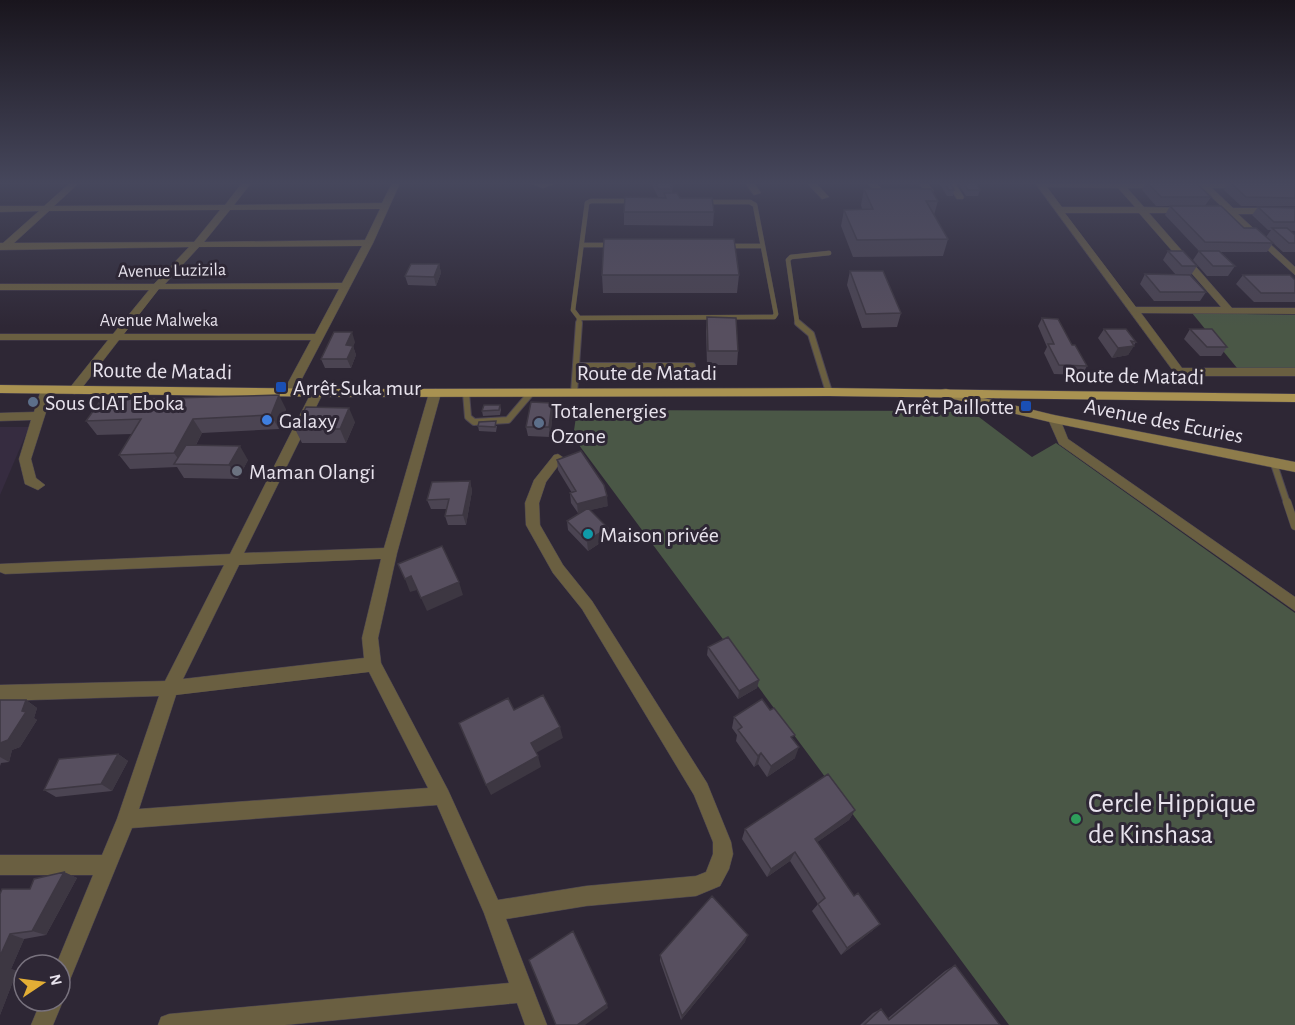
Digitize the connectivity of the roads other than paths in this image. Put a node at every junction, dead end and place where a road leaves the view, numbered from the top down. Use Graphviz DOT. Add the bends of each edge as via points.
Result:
graph roads {
  1 [pos="21,231"];
  2 [pos="208,231"];
  3 [pos="374,231"];
  4 [pos="584,231"];
  5 [pos="760,231"];
  6 [pos="1075,231"];
  7 [pos="1160,231"];
  8 [pos="1251,231"];
  9 [pos="368,243"];
  10 [pos="197,244"];
  11 [pos="582,245"];
  12 [pos="616,245"];
  13 [pos="718,246"];
  14 [pos="763,246"];
  15 [pos="2,247"];
  16 [pos="829,253"];
  17 [pos="1295,272"];
  18 [pos="157,286"];
  19 [pos="345,286"];
  20 [pos="0,287"];
  21 [pos="1133,310"];
  22 [pos="1230,311"];
  23 [pos="1295,311"];
  24 [pos="579,318"];
  25 [pos="0,337"];
  26 [pos="116,337"];
  27 [pos="318,337"];
  28 [pos="576,366"];
  29 [pos="692,366"];
  30 [pos="1295,372"];
  31 [pos="0,389"];
  32 [pos="47,390"];
  33 [pos="74,390"];
  34 [pos="289,392"];
  35 [pos="829,392"];
  36 [pos="317,393"];
  37 [pos="435,393"];
  38 [pos="466,393"];
  39 [pos="531,393"];
  40 [pos="574,393"];
  41 [pos="943,393"];
  42 [pos="1023,394"];
  43 [pos="1295,398"];
  44 [pos="1025,412"];
  45 [pos="39,416"];
  46 [pos="0,417"];
  47 [pos="1054,419"];
  48 [pos="558,458"];
  49 [pos="1275,464"];
  50 [pos="1295,468"];
  51 [pos="38,485"];
  52 [pos="1295,526"];
  53 [pos="390,553"];
  54 [pos="233,559"];
  55 [pos="5,568"];
  56 [pos="1295,605"];
  57 [pos="373,664"];
  58 [pos="170,688"];
  59 [pos="0,693"];
  60 [pos="442,796"];
  61 [pos="126,819"];
  62 [pos="0,865"];
  63 [pos="107,865"];
  64 [pos="494,911"];
  65 [pos="71,953"];
  66 [pos="522,992"];
  67 [pos="169,1025"];
  68 [pos="536,1025"];
  1 -- 15 [label="street"];
  2 -- 10 [label="street"];
  3 -- 9 [label="street"];
  4 -- 11 [label="lane"];
  5 -- 14 [label="lane"];
  6 -- 21 [label="street"];
  7 -- 22 [label="street"];
  8 -- 17 [label="street"];
  9 -- 10 [label="street"];
  9 -- 19 [label="street"];
  10 -- 15 [label="street"];
  10 -- 18 [label="street"];
  11 -- 12 [label="lane"];
  11 -- 24 [label="lane" via="573,310"];
  13 -- 14 [label="lane"];
  14 -- 24 [label="lane" via="774,316"];
  16 -- 35 [label="lane" via="788,260 797,322 811,334"];
  18 -- 19 [label="street, Avenue Luzizila"];
  18 -- 20 [label="street, Avenue Luzizila"];
  18 -- 26 [label="street"];
  19 -- 27 [label="street"];
  21 -- 22 [label="street"];
  21 -- 30 [label="street" via="1179,371"];
  22 -- 23 [label="street"];
  24 -- 28 [label="lane"];
  25 -- 26 [label="street, Avenue Malweka"];
  26 -- 27 [label="street, Avenue Malweka"];
  26 -- 33 [label="street"];
  27 -- 34 [label="street"];
  28 -- 29 [label="lane"];
  28 -- 40 [label="lane"];
  31 -- 32 [label="main road, Route de Matadi"];
  32 -- 33 [label="main road, Route de Matadi"];
  32 -- 45 [label="street"];
  33 -- 34 [label="main road, Route de Matadi"];
  34 -- 36 [label="main road, Route de Matadi"];
  35 -- 40 [label="main road, Route de Matadi"];
  35 -- 41 [label="main road, Route de Matadi"];
  36 -- 37 [label="main road, Route de Matadi"];
  36 -- 54 [label="street"];
  37 -- 38 [label="main road, Route de Matadi"];
  37 -- 53 [label="street"];
  38 -- 39 [label="main road, Route de Matadi"];
  38 -- 39 [label="lane" via="468,417 474,422 508,420"];
  39 -- 40 [label="main road, Route de Matadi"];
  41 -- 42 [label="main road, Route de Matadi"];
  41 -- 44 [label="street, Avenue des Ecuries"];
  42 -- 43 [label="main road, Route de Matadi"];
  42 -- 44 [label="street"];
  44 -- 47 [label="street, Avenue des Ecuries"];
  45 -- 46 [label="street"];
  45 -- 51 [label="street" via="26,459 30,481"];
  47 -- 49 [label="street, Avenue des Ecuries"];
  47 -- 56 [label="street" via="1063,441"];
  48 -- 64 [label="street" via="540,480 532,503 533,525 701,789 723,854 713,879 696,886 586,896"];
  49 -- 50 [label="street, Avenue des Ecuries"];
  49 -- 52 [label="lane"];
  53 -- 54 [label="street"];
  53 -- 57 [label="street" via="370,638"];
  54 -- 55 [label="street"];
  54 -- 58 [label="street"];
  57 -- 58 [label="street"];
  57 -- 60 [label="street"];
  58 -- 59 [label="street"];
  58 -- 61 [label="street"];
  60 -- 61 [label="street"];
  60 -- 64 [label="street"];
  61 -- 63 [label="street"];
  62 -- 63 [label="street"];
  63 -- 65 [label="street"];
  64 -- 66 [label="street"];
  66 -- 67 [label="street"];
  66 -- 68 [label="street"];
}
